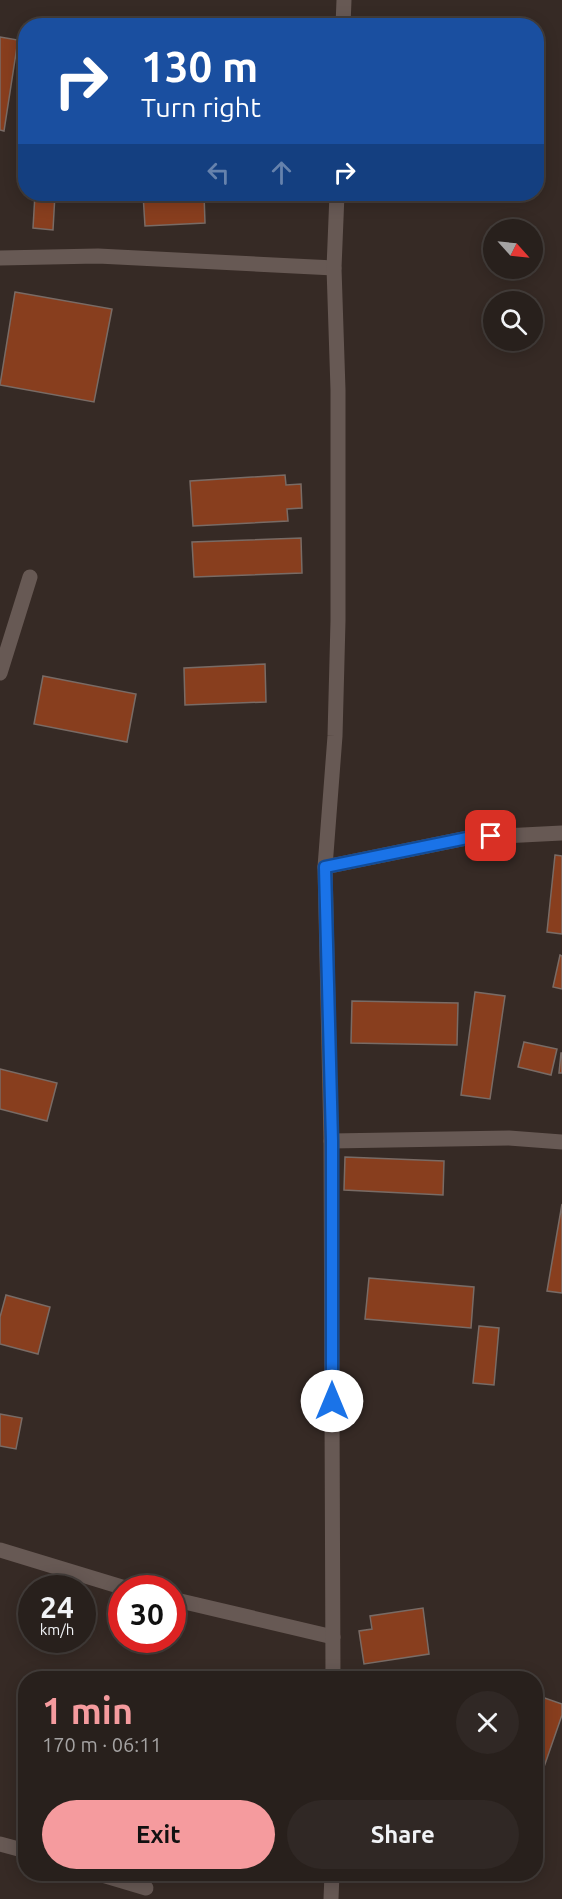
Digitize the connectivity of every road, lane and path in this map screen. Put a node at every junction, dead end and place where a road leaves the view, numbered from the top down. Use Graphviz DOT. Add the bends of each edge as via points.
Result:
graph roads {
  1 [pos="344,0"];
  2 [pos="343,18"];
  3 [pos="337,201"];
  4 [pos="0,258"];
  5 [pos="334,268"];
  6 [pos="30,577"];
  7 [pos="0,673"];
  8 [pos="562,832"];
  9 [pos="325,867"];
  10 [pos="332,1141"];
  11 [pos="562,1142"];
  12 [pos="0,1550"];
  13 [pos="108,1583"];
  14 [pos="186,1602"];
  15 [pos="333,1637"];
  16 [pos="333,1671"];
  17 [pos="0,1844"];
  18 [pos="18,1849"];
  19 [pos="122,1881"];
  20 [pos="332,1881"];
  21 [pos="146,1888"];
  22 [pos="331,1899"];
  1 -- 2 [label="street"];
  3 -- 5 [label="street"];
  4 -- 5 [label="street" via="98,256"];
  5 -- 9 [label="street" via="338,621 335,736"];
  6 -- 7 [label="street"];
  8 -- 9 [label="street" via="467,838"];
  9 -- 10 [label="street"];
  10 -- 11 [label="street" via="509,1138"];
  10 -- 15 [label="street"];
  12 -- 13 [label="street"];
  14 -- 15 [label="street"];
  15 -- 16 [label="street"];
  17 -- 18 [label="street"];
  19 -- 21 [label="street"];
  20 -- 22 [label="street"];
}
